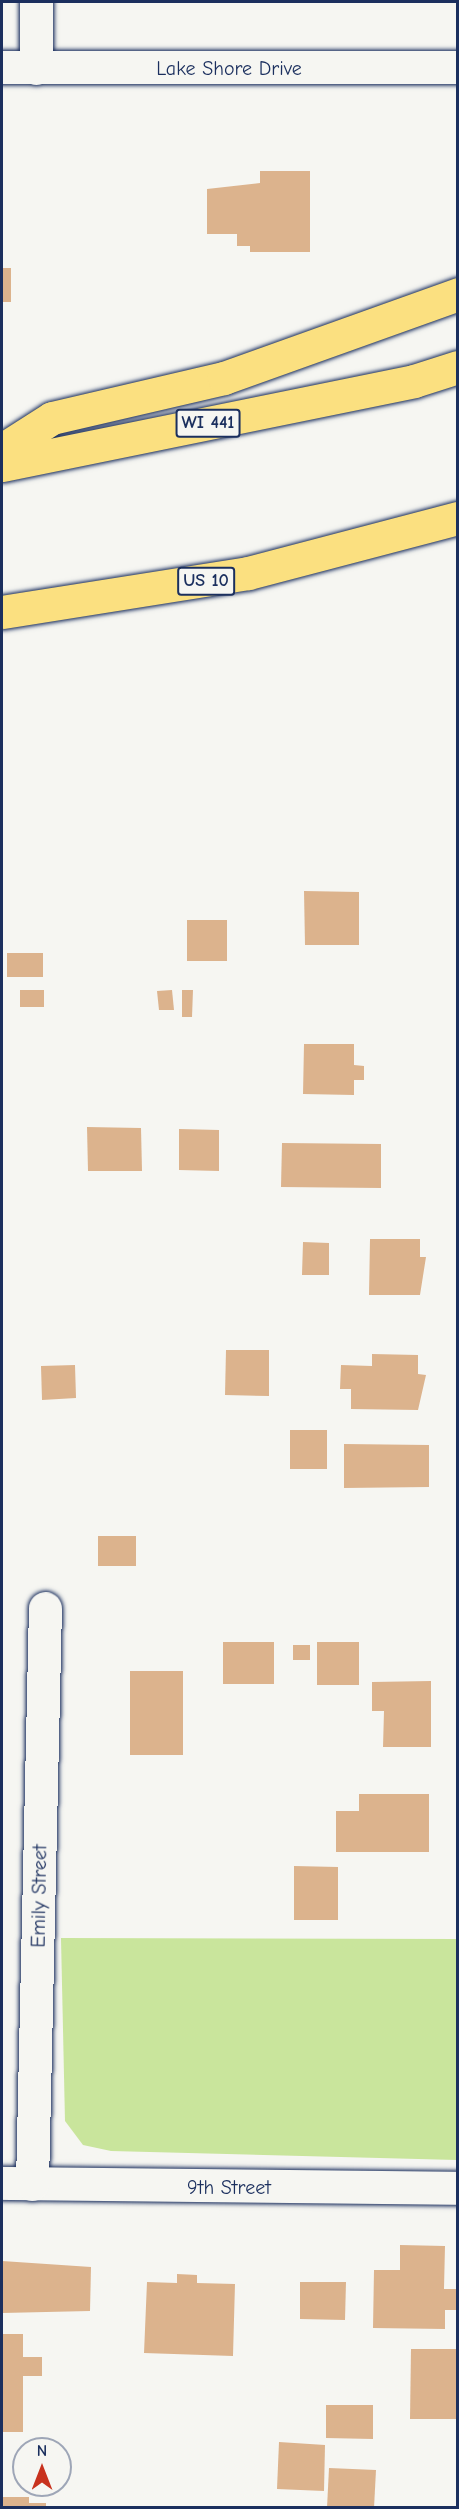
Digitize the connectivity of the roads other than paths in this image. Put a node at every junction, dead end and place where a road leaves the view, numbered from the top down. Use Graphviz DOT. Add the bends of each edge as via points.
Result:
graph roads {
  1 [pos="36,2"];
  2 [pos="2,67"];
  3 [pos="458,67"];
  4 [pos="36,68"];
  5 [pos="458,294"];
  6 [pos="458,367"];
  7 [pos="2,450"];
  8 [pos="2,465"];
  9 [pos="458,518"];
  10 [pos="408,534"];
  11 [pos="458,538"];
  12 [pos="2,612"];
  13 [pos="45,1608"];
  14 [pos="17,2184"];
  15 [pos="458,2188"];
  1 -- 4 [label="street"];
  2 -- 4 [label="street, Lake Shore Drive"];
  3 -- 4 [label="street, Lake Shore Drive"];
  5 -- 7 [label="highway" via="224,378 52,418"];
  6 -- 8 [label="highway, WI 441" via="414,381"];
  9 -- 10 [label="highway, US 10"];
  10 -- 11 [label="highway"];
  10 -- 12 [label="highway, US 10" via="248,573"];
  13 -- 14 [label="street, Emily Street"];
  14 -- 15 [label="street, 9th Street"];
}
